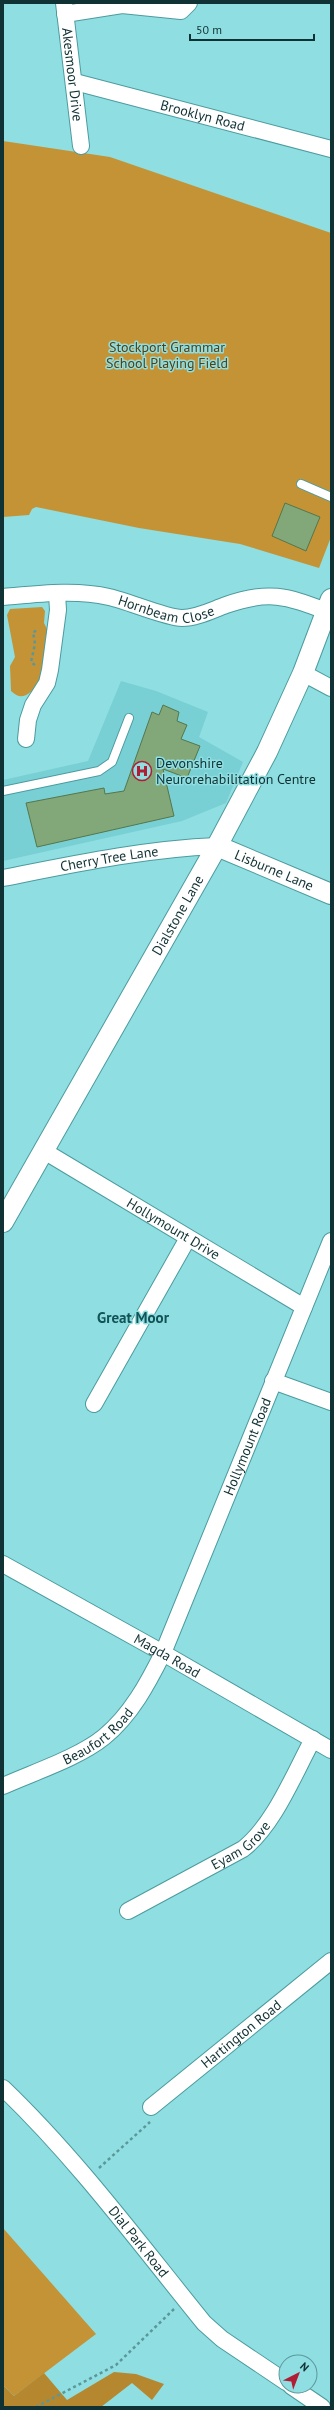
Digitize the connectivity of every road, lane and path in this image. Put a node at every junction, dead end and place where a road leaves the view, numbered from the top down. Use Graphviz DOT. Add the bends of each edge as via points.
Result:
graph roads {
  1 [pos="189,3"];
  2 [pos="64,8"];
  3 [pos="75,82"];
  4 [pos="81,146"];
  5 [pos="331,149"];
  6 [pos="301,484"];
  7 [pos="331,497"];
  8 [pos="57,594"];
  9 [pos="3,598"];
  10 [pos="328,605"];
  11 [pos="303,673"];
  12 [pos="331,688"];
  13 [pos="129,718"];
  14 [pos="26,739"];
  15 [pos="3,791"];
  16 [pos="217,846"];
  17 [pos="3,878"];
  18 [pos="331,894"];
  19 [pos="44,1151"];
  20 [pos="3,1222"];
  21 [pos="188,1238"];
  22 [pos="331,1241"];
  23 [pos="304,1307"];
  24 [pos="272,1381"];
  25 [pos="331,1402"];
  26 [pos="94,1404"];
  27 [pos="3,1564"];
  28 [pos="163,1653"];
  29 [pos="313,1739"];
  30 [pos="331,1750"];
  31 [pos="3,1786"];
  32 [pos="128,1910"];
  33 [pos="331,1961"];
  34 [pos="3,2088"];
  35 [pos="150,2107"];
  36 [pos="87,2179"];
  37 [pos="185,2299"];
  38 [pos="278,2377"];
  39 [pos="303,2394"];
  40 [pos="36,2407"];
  41 [pos="322,2407"];
  1 -- 2 [label="street" via="181,11 122,5"];
  2 -- 3 [label="street, Akesmoor Drive"];
  3 -- 4 [label="street, Akesmoor Drive"];
  3 -- 5 [label="street, Brooklyn Road"];
  6 -- 7 [label="lane"];
  8 -- 9 [label="street, Hornbeam Close"];
  8 -- 10 [label="street, Hornbeam Close" via="108,596 182,618 201,615 244,599 266,596 290,597"];
  8 -- 14 [label="street" via="58,610 50,670 46,683 33,705"];
  10 -- 11 [label="street, Dialstone Lane"];
  11 -- 12 [label="street"];
  11 -- 16 [label="street, Dialstone Lane" via="267,752"];
  13 -- 15 [label="lane" via="112,762 99,771"];
  16 -- 17 [label="street, Cherry Tree Lane" via="176,848 116,856"];
  16 -- 18 [label="street, Lisburne Lane"];
  16 -- 19 [label="street, Dialstone Lane"];
  19 -- 20 [label="street, Dialstone Lane"];
  19 -- 21 [label="street, Hollymount Drive"];
  21 -- 23 [label="street, Hollymount Drive"];
  21 -- 26 [label="street"];
  22 -- 23 [label="street, Hollymount Road"];
  23 -- 24 [label="street, Hollymount Road"];
  24 -- 25 [label="street"];
  24 -- 28 [label="street, Hollymount Road"];
  27 -- 28 [label="street, Magda Road"];
  28 -- 29 [label="street, Magda Road"];
  28 -- 31 [label="street, Beaufort Road" via="147,1685 127,1713 104,1737 77,1753"];
  29 -- 30 [label="street, Magda Road"];
  29 -- 32 [label="street, Eyam Grove" via="267,1823 252,1842"];
  33 -- 35 [label="street, Hartington Road"];
  34 -- 36 [label="street, Dial Park Road" via="29,2112"];
  35 -- 36 [label="path"];
  36 -- 37 [label="street, Dial Park Road"];
  37 -- 38 [label="street, Dial Park Road" via="204,2323 222,2339"];
  37 -- 40 [label="path" via="116,2366"];
  39 -- 41 [label="street"];
}
